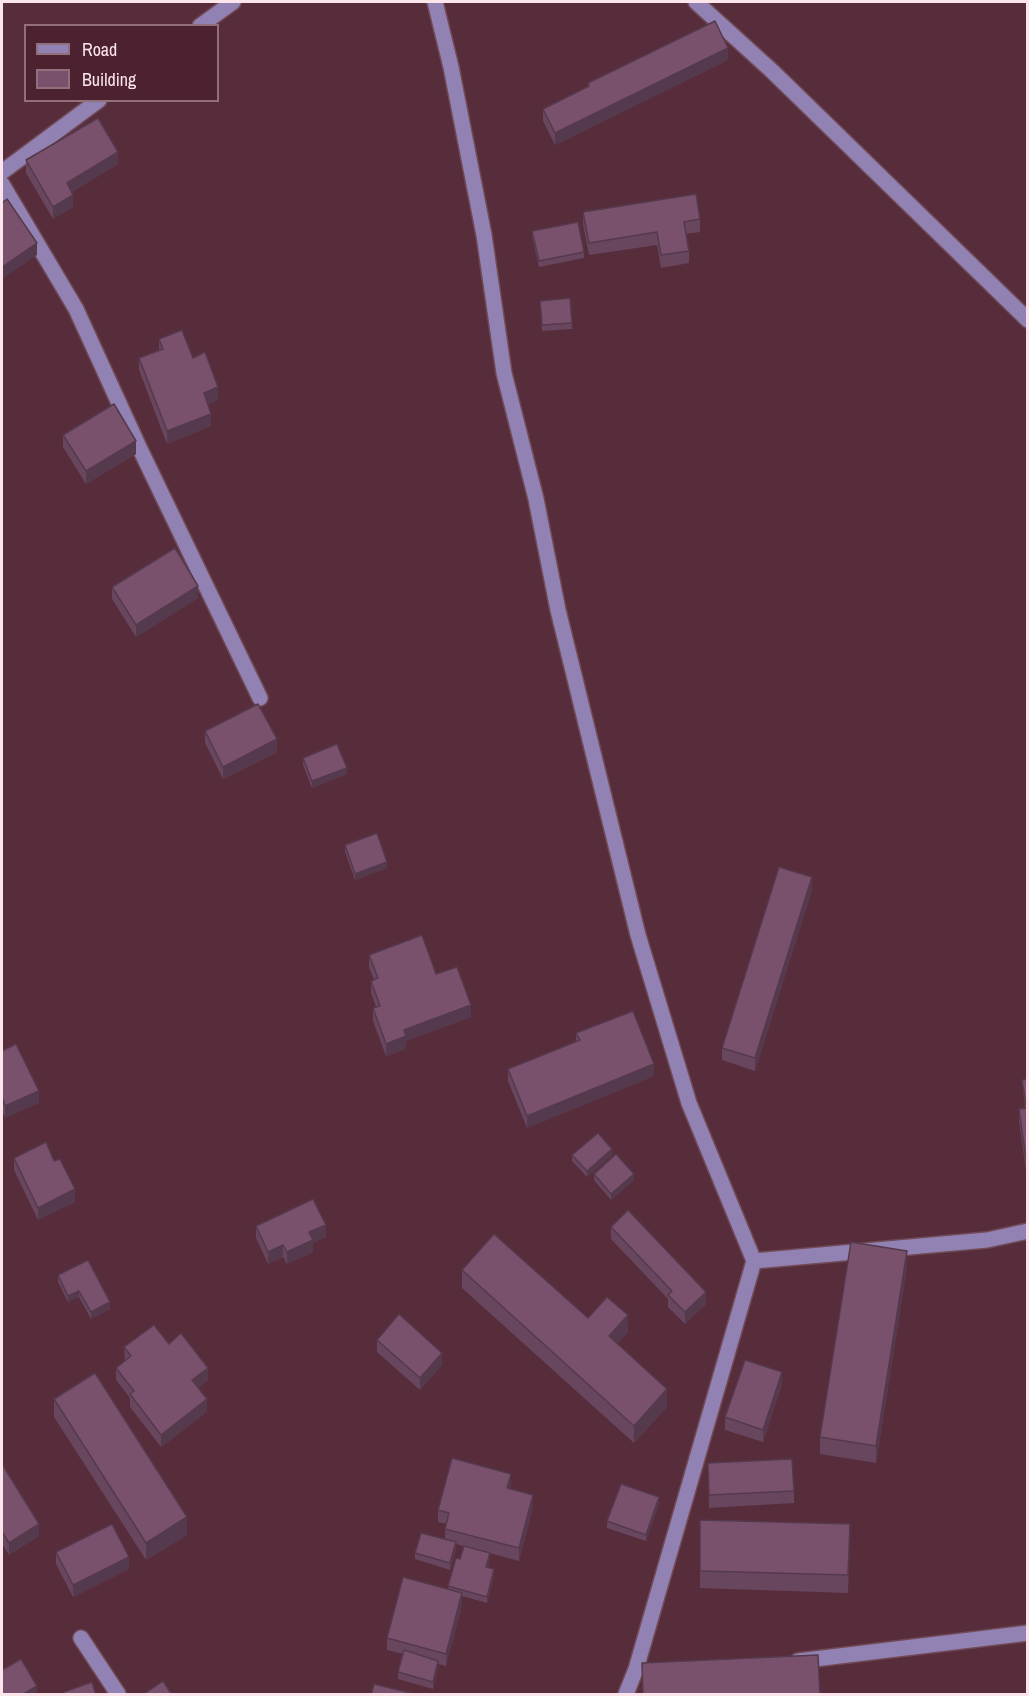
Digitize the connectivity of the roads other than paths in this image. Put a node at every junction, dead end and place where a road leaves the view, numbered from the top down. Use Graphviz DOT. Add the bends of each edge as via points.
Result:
graph roads {
  1 [pos="232,2"];
  2 [pos="435,2"];
  3 [pos="696,2"];
  4 [pos="203,24"];
  5 [pos="96,102"];
  6 [pos="2,172"];
  7 [pos="2,184"];
  8 [pos="1028,320"];
  9 [pos="260,698"];
  10 [pos="1028,1231"];
  11 [pos="754,1261"];
  12 [pos="1028,1633"];
  13 [pos="81,1638"];
  14 [pos="786,1663"];
  15 [pos="118,1695"];
  16 [pos="626,1695"];
  1 -- 4 [label="street"];
  2 -- 11 [label="street" via="484,235 504,373 638,935 689,1103"];
  3 -- 8 [label="street"];
  5 -- 6 [label="street"];
  7 -- 9 [label="street" via="76,309"];
  10 -- 11 [label="street" via="987,1240"];
  11 -- 16 [label="street" via="642,1669"];
  12 -- 14 [label="street"];
  13 -- 15 [label="street"];
}
